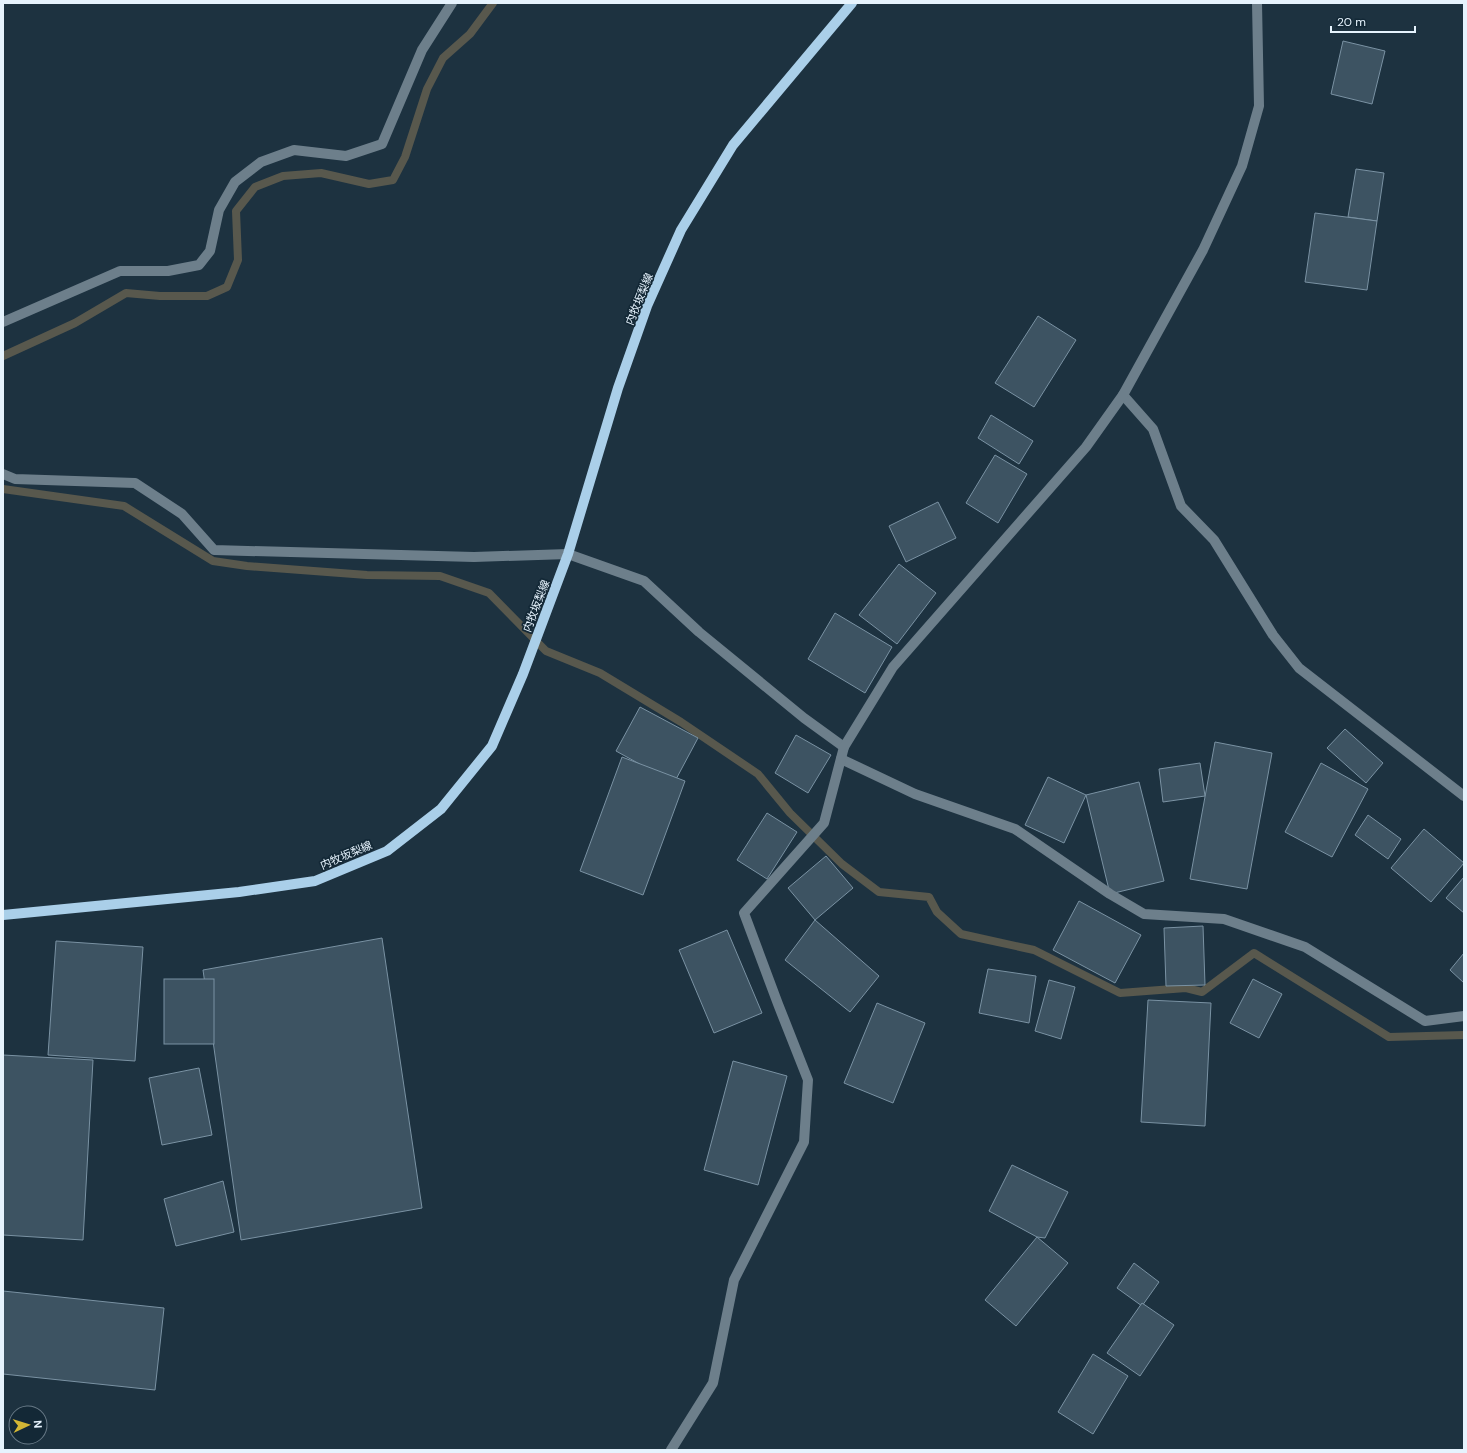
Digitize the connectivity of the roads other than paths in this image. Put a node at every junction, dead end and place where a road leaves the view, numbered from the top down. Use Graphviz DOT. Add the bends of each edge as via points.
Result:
graph roads {
  1 [pos="452,3"];
  2 [pos="852,3"];
  3 [pos="1257,3"];
  4 [pos="3,322"];
  5 [pos="1123,395"];
  6 [pos="3,474"];
  7 [pos="568,554"];
  8 [pos="844,747"];
  9 [pos="841,759"];
  10 [pos="1464,796"];
  11 [pos="3,915"];
  12 [pos="1464,1016"];
  13 [pos="671,1450"];
  1 -- 4 [label="street" via="422,50 382,144 346,156 294,150 261,162 235,182 219,210 210,251 199,265 168,271 120,271"];
  2 -- 7 [label="main road, 内牧坂梨線" via="733,146 682,230 648,306 618,388"];
  3 -- 5 [label="street" via="1259,106 1242,166 1203,250"];
  5 -- 8 [label="street" via="1086,446 893,667"];
  5 -- 10 [label="street" via="1153,429 1180,506 1214,540 1273,634 1299,668"];
  6 -- 7 [label="street" via="15,479 135,483 182,514 214,550 474,557"];
  7 -- 8 [label="street" via="644,581 699,632 804,718"];
  7 -- 11 [label="main road, 内牧坂梨線" via="523,674 492,746 441,809 387,851 315,881 239,892"];
  8 -- 9 [label="street"];
  9 -- 12 [label="street" via="915,794 1015,829 1110,894 1144,914 1224,920 1305,947 1424,1021"];
  9 -- 13 [label="street" via="824,823 744,913 808,1080 804,1142 734,1280 713,1383"];
}
